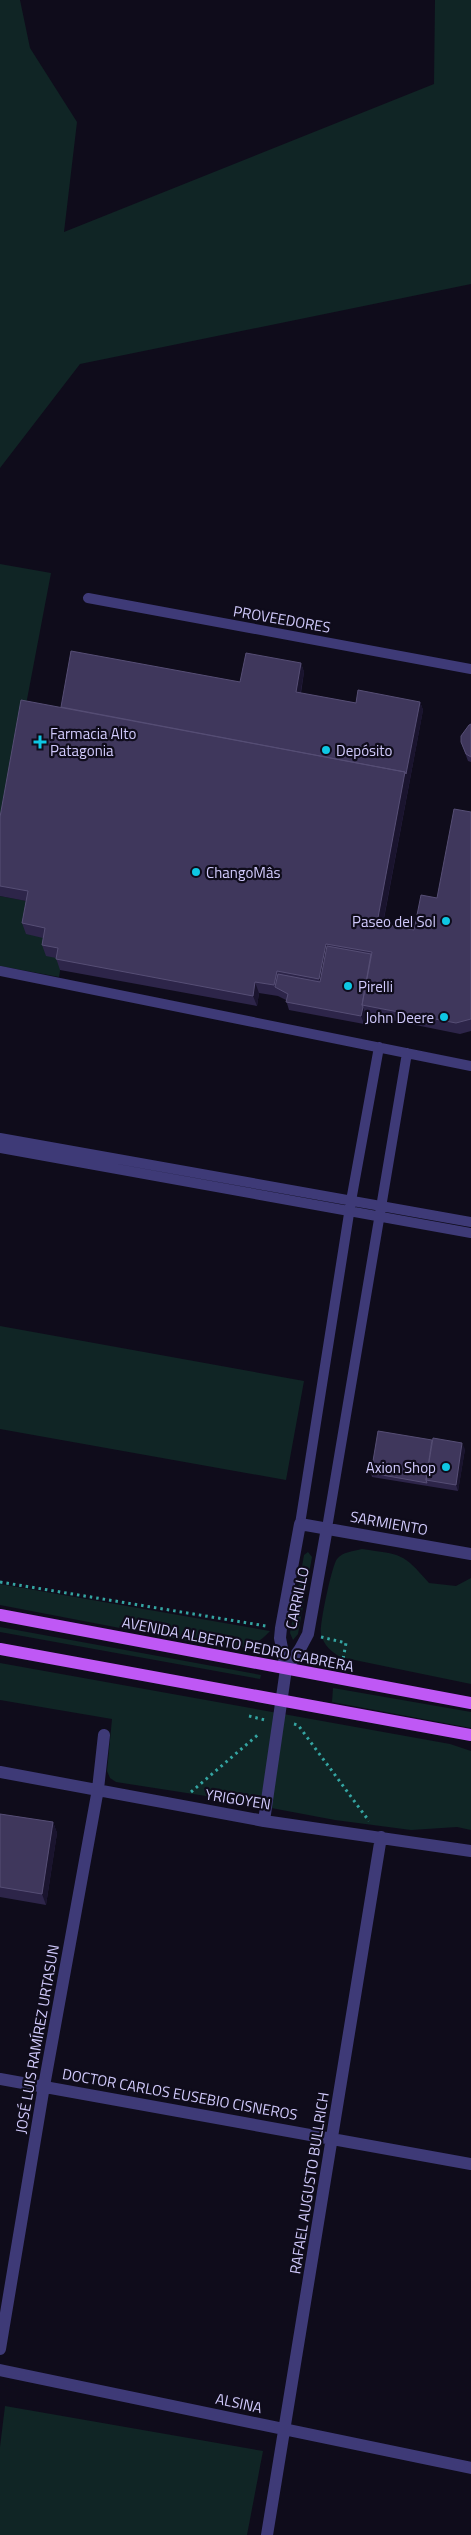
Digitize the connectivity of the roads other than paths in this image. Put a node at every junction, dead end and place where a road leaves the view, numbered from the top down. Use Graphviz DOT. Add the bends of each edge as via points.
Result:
graph roads {
  1 [pos="88,598"];
  2 [pos="471,669"];
  3 [pos="0,971"];
  4 [pos="379,1047"];
  5 [pos="407,1053"];
  6 [pos="471,1066"];
  7 [pos="0,1138"];
  8 [pos="0,1148"];
  9 [pos="350,1206"];
  10 [pos="380,1206"];
  11 [pos="378,1217"];
  12 [pos="471,1222"];
  13 [pos="471,1233"];
  14 [pos="300,1524"];
  15 [pos="328,1528"];
  16 [pos="471,1554"];
  17 [pos="0,1615"];
  18 [pos="0,1649"];
  19 [pos="286,1669"];
  20 [pos="280,1699"];
  21 [pos="471,1703"];
  22 [pos="471,1734"];
  23 [pos="104,1735"];
  24 [pos="0,1772"];
  25 [pos="98,1789"];
  26 [pos="264,1821"];
  27 [pos="381,1837"];
  28 [pos="471,1851"];
  29 [pos="0,2079"];
  30 [pos="44,2086"];
  31 [pos="332,2139"];
  32 [pos="471,2164"];
  33 [pos="0,2348"];
  34 [pos="0,2370"];
  35 [pos="285,2429"];
  36 [pos="471,2468"];
  37 [pos="268,2535"];
  1 -- 2 [label="lane, PROVEEDORES"];
  3 -- 4 [label="lane"];
  4 -- 5 [label="lane"];
  4 -- 9 [label="lane"];
  5 -- 6 [label="lane"];
  5 -- 10 [label="lane"];
  7 -- 9 [label="lane"];
  8 -- 9 [label="lane"];
  9 -- 10 [label="lane"];
  9 -- 11 [label="lane"];
  9 -- 14 [label="lane"];
  10 -- 11 [label="lane"];
  10 -- 12 [label="lane"];
  11 -- 13 [label="lane"];
  11 -- 15 [label="lane"];
  14 -- 15 [label="street, SARMIENTO"];
  14 -- 19 [label="street, CARRILLO" via="280,1638"];
  15 -- 16 [label="street, SARMIENTO"];
  15 -- 19 [label="street, CARRILLO" via="308,1634"];
  17 -- 19 [label="main road, AVENIDA ALBERTO PEDRO CABRERA"];
  18 -- 20 [label="main road"];
  19 -- 20 [label="street, CARRILLO"];
  19 -- 21 [label="main road, AVENIDA ALBERTO PEDRO CABRERA"];
  20 -- 22 [label="main road"];
  20 -- 26 [label="street, CARRILLO"];
  23 -- 25 [label="street, JOSÉ LUIS RAMÍREZ URTASUN"];
  24 -- 25 [label="street, YRIGOYEN"];
  25 -- 26 [label="street, YRIGOYEN"];
  25 -- 30 [label="street, JOSÉ LUIS RAMÍREZ URTASUN"];
  26 -- 27 [label="street, YRIGOYEN"];
  27 -- 28 [label="street, YRIGOYEN"];
  27 -- 31 [label="street, RAFAEL AUGUSTO BULLRICH"];
  29 -- 30 [label="street, DOCTOR CARLOS EUSEBIO CISNEROS"];
  30 -- 31 [label="street, DOCTOR CARLOS EUSEBIO CISNEROS"];
  30 -- 33 [label="street, JOSÉ LUIS RAMÍREZ URTASUN"];
  31 -- 32 [label="street, DOCTOR CARLOS EUSEBIO CISNEROS"];
  31 -- 35 [label="street, RAFAEL AUGUSTO BULLRICH"];
  34 -- 35 [label="street, ALSINA"];
  35 -- 36 [label="street, ALSINA"];
  35 -- 37 [label="street, RAFAEL AUGUSTO BULLRICH"];
}
